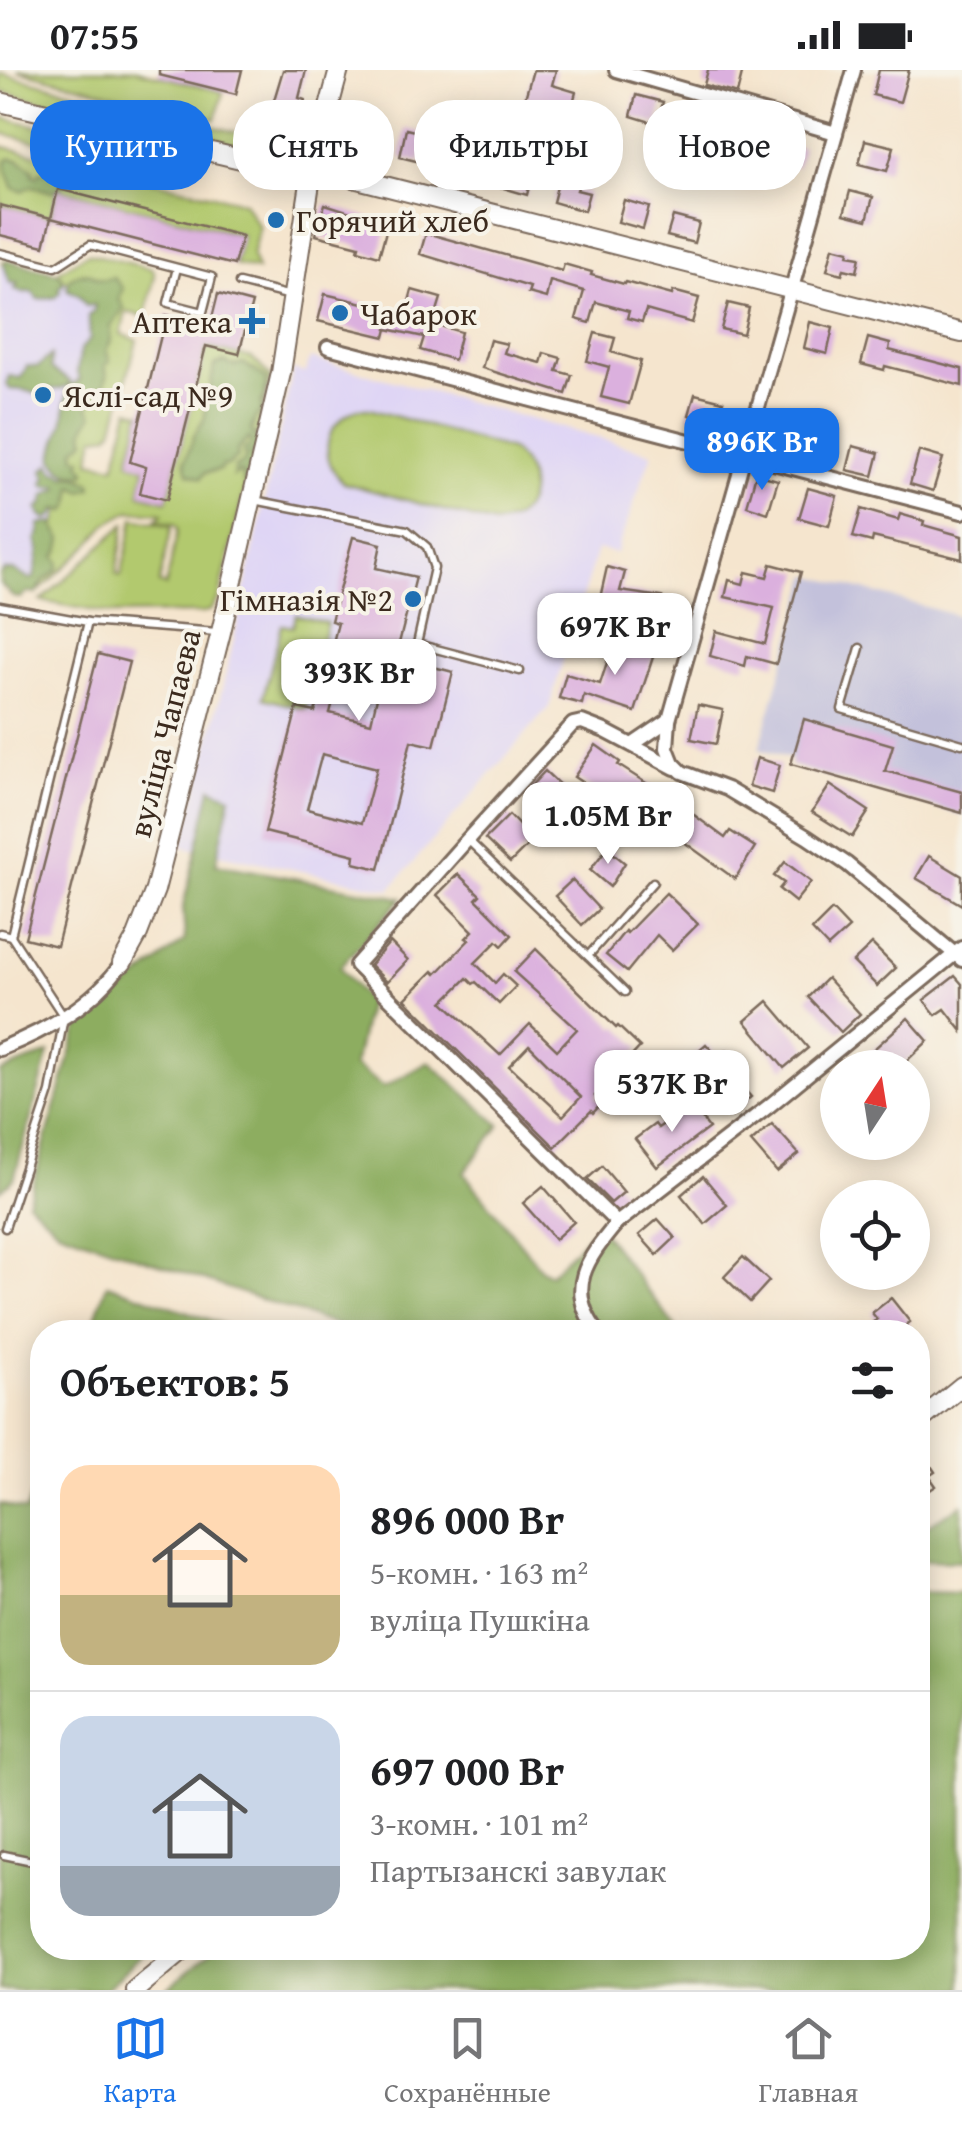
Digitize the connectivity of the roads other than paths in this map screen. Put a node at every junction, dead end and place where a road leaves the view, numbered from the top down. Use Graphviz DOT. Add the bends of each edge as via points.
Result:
graph roads {
  1 [pos="339,70"];
  2 [pos="616,70"];
  3 [pos="854,70"];
  4 [pos="331,100"];
  5 [pos="0,102"];
  6 [pos="836,134"];
  7 [pos="233,157"];
  8 [pos="394,189"];
  9 [pos="309,190"];
  10 [pos="0,254"];
  11 [pos="177,268"];
  12 [pos="240,283"];
  13 [pos="792,291"];
  14 [pos="291,296"];
  15 [pos="962,333"];
  16 [pos="328,347"];
  17 [pos="747,454"];
  18 [pos="252,500"];
  19 [pos="962,512"];
  20 [pos="0,606"];
  21 [pos="88,622"];
  22 [pos="221,632"];
  23 [pos="860,648"];
  24 [pos="520,671"];
  25 [pos="670,720"];
  26 [pos="962,744"];
  27 [pos="632,746"];
  28 [pos="682,772"];
  29 [pos="467,840"];
  30 [pos="653,882"];
  31 [pos="0,933"];
  32 [pos="11,936"];
  33 [pos="960,953"];
  34 [pos="587,956"];
  35 [pos="122,963"];
  36 [pos="625,992"];
  37 [pos="64,1017"];
  38 [pos="0,1048"];
  39 [pos="618,1223"];
  40 [pos="6,1228"];
  41 [pos="589,1320"];
  42 [pos="962,1386"];
  43 [pos="930,1412"];
  44 [pos="4,1855"];
  45 [pos="30,1860"];
  46 [pos="171,1960"];
  47 [pos="135,1990"];
  1 -- 4 [label="main road, вуліца Чапаева"];
  2 -- 6 [label="street"];
  3 -- 6 [label="street"];
  5 -- 7 [label="main road"];
  6 -- 13 [label="street"];
  8 -- 13 [label="main road"];
  9 -- 14 [label="main road, вуліца Чапаева"];
  10 -- 11 [label="lane" via="56,268 90,245"];
  11 -- 11 [label="lane" via="212,277 204,312 168,303"];
  12 -- 14 [label="lane"];
  13 -- 15 [label="main road"];
  13 -- 17 [label="street"];
  14 -- 18 [label="main road, вуліца Чапаева"];
  16 -- 17 [label="street"];
  17 -- 19 [label="street"];
  17 -- 25 [label="street"];
  18 -- 22 [label="main road, вуліца Чапаева"];
  18 -- 24 [label="lane" via="407,530 427,546 434,568 417,644"];
  20 -- 21 [label="lane"];
  21 -- 22 [label="lane"];
  21 -- 32 [label="lane"];
  22 -- 35 [label="main road, вуліца Чапаева" via="155,890"];
  23 -- 26 [label="lane" via="842,708"];
  25 -- 27 [label="street"];
  25 -- 28 [label="street" via="667,748"];
  27 -- 28 [label="street"];
  27 -- 29 [label="street" via="582,722 573,724"];
  28 -- 33 [label="street" via="727,789 807,836"];
  29 -- 34 [label="lane"];
  29 -- 39 [label="street" via="356,966"];
  30 -- 34 [label="lane"];
  31 -- 32 [label="lane"];
  32 -- 37 [label="lane"];
  33 -- 39 [label="street"];
  34 -- 36 [label="lane"];
  35 -- 37 [label="street, вуліца Чапаева"];
  37 -- 38 [label="street, вуліца Чапаева"];
  37 -- 40 [label="lane" via="50,1092"];
  39 -- 41 [label="street" via="584,1270 580,1299"];
  42 -- 43 [label="main road"];
  44 -- 45 [label="lane"];
  46 -- 47 [label="main road"];
}
